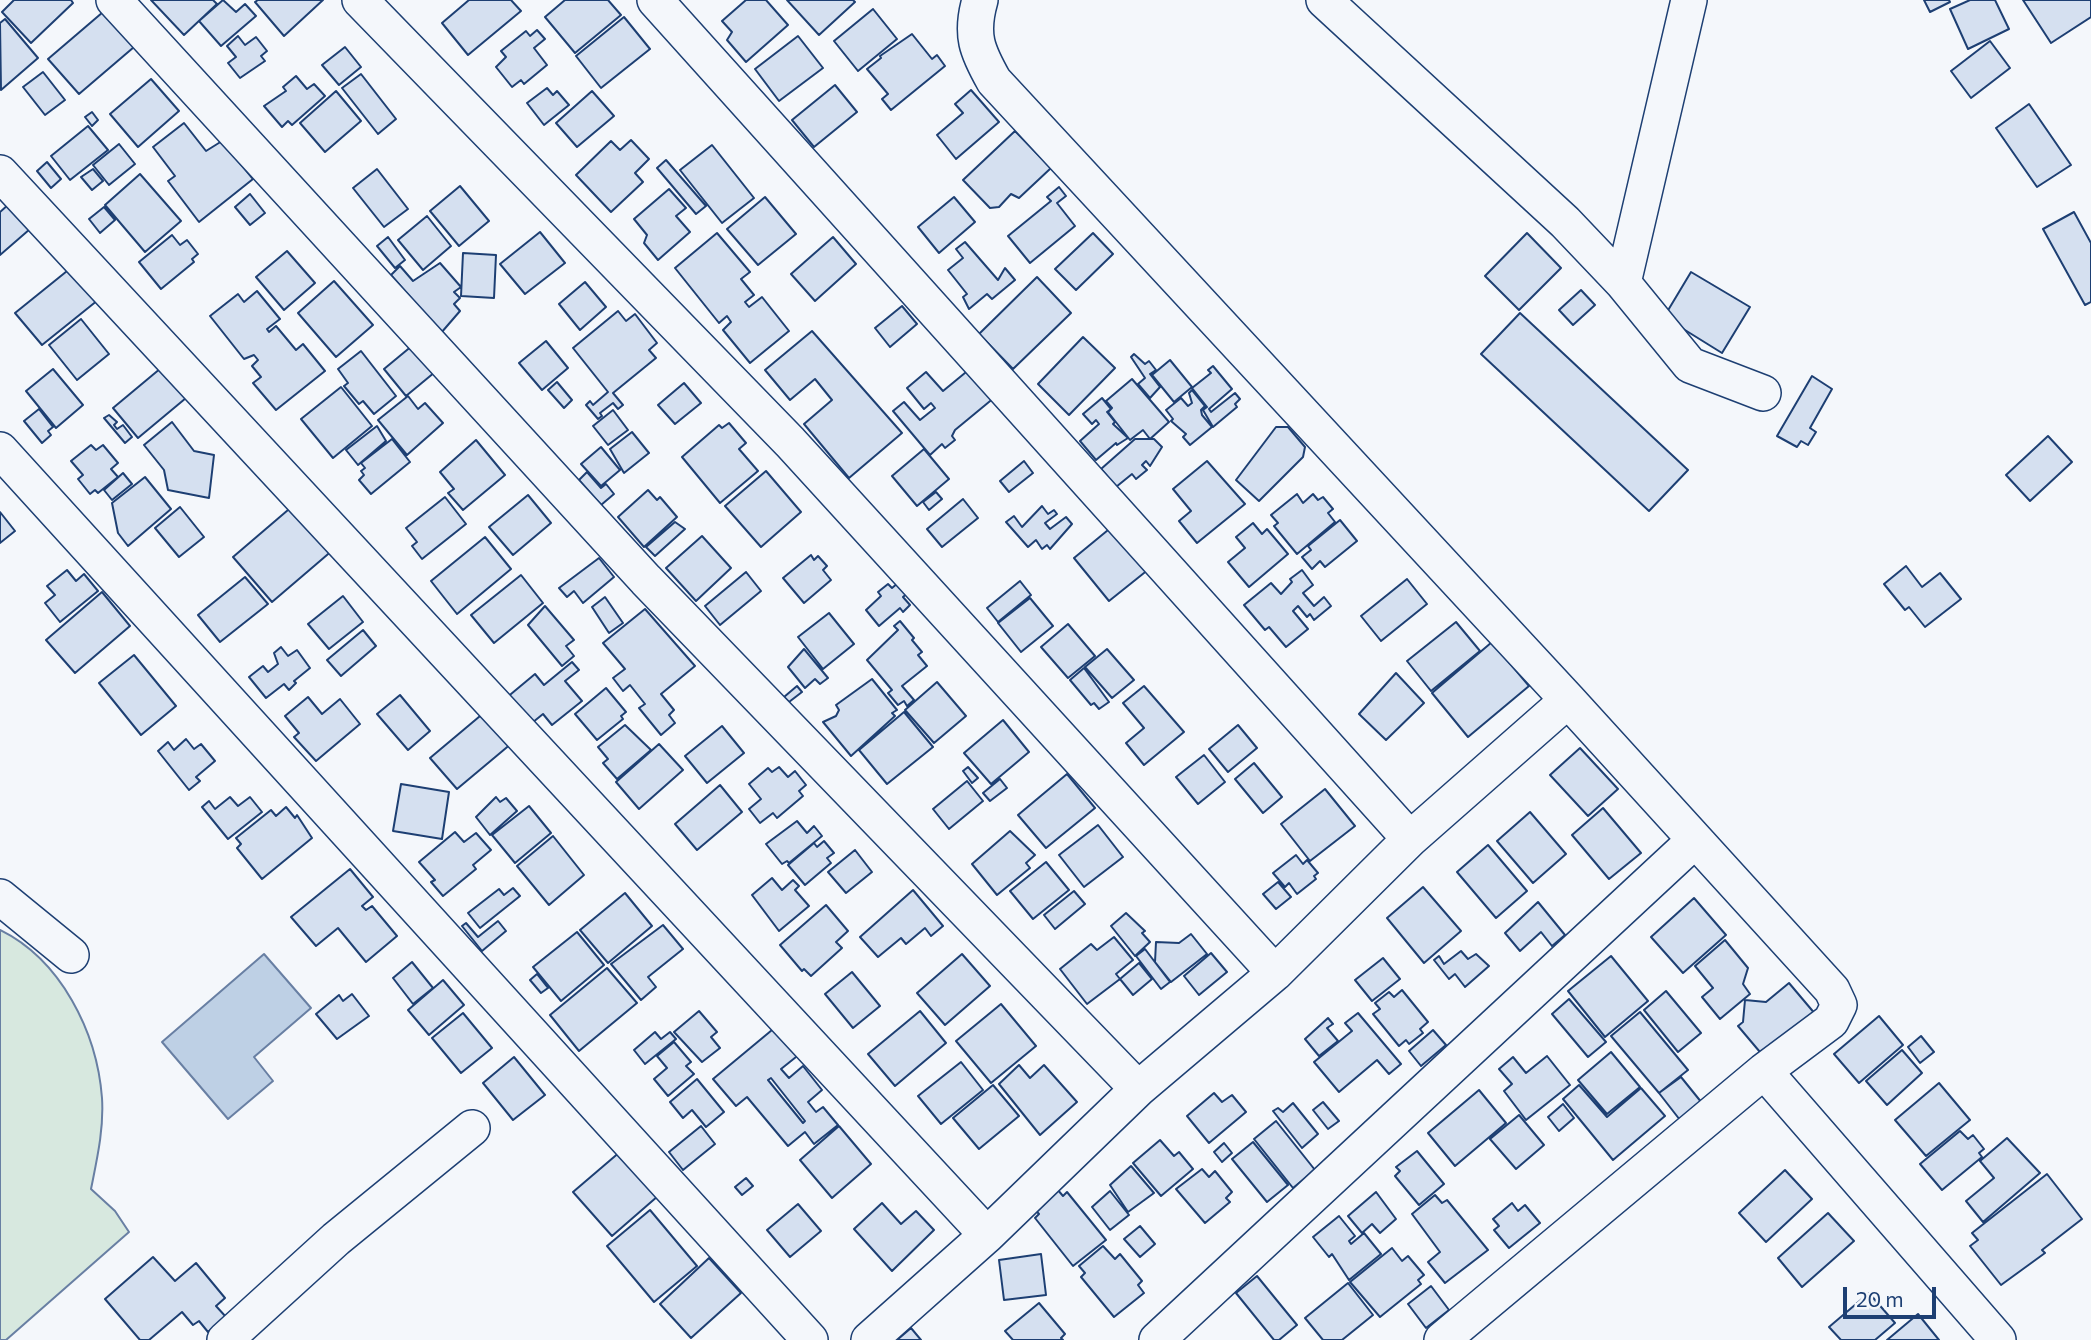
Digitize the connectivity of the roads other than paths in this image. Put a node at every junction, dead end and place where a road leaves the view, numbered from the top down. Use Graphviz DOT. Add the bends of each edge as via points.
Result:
graph roads {
  1 [pos="114,0"];
  2 [pos="360,0"];
  3 [pos="655,0"];
  4 [pos="980,0"];
  5 [pos="1324,0"];
  6 [pos="1689,0"];
  7 [pos="0,173"];
  8 [pos="1623,284"];
  9 [pos="1763,393"];
  10 [pos="0,450"];
  11 [pos="1568,701"];
  12 [pos="1410,839"];
  13 [pos="1694,841"];
  14 [pos="0,897"];
  15 [pos="71,955"];
  16 [pos="1275,973"];
  17 [pos="1764,1071"];
  18 [pos="1138,1088"];
  19 [pos="472,1128"];
  20 [pos="987,1235"];
  21 [pos="225,1340"];
  22 [pos="810,1340"];
  23 [pos="869,1340"];
  24 [pos="1157,1340"];
  25 [pos="1442,1340"];
  26 [pos="1998,1340"];
  1 -- 18 [label="street" via="646,580"];
  2 -- 16 [label="street" via="790,442"];
  3 -- 12 [label="street"];
  4 -- 11 [label="street" via="977,51 994,81"];
  5 -- 8 [label="street" via="1565,222"];
  6 -- 8 [label="street"];
  7 -- 20 [label="street"];
  8 -- 9 [label="street" via="1690,365"];
  10 -- 22 [label="street"];
  11 -- 12 [label="street"];
  11 -- 13 [label="street"];
  12 -- 16 [label="street"];
  13 -- 17 [label="street" via="1832,990 1839,1005 1831,1021"];
  13 -- 24 [label="street"];
  14 -- 15 [label="street"];
  16 -- 18 [label="street"];
  17 -- 25 [label="street"];
  17 -- 26 [label="street"];
  18 -- 20 [label="street"];
  19 -- 21 [label="street" via="336,1239"];
  20 -- 23 [label="street"];
}
